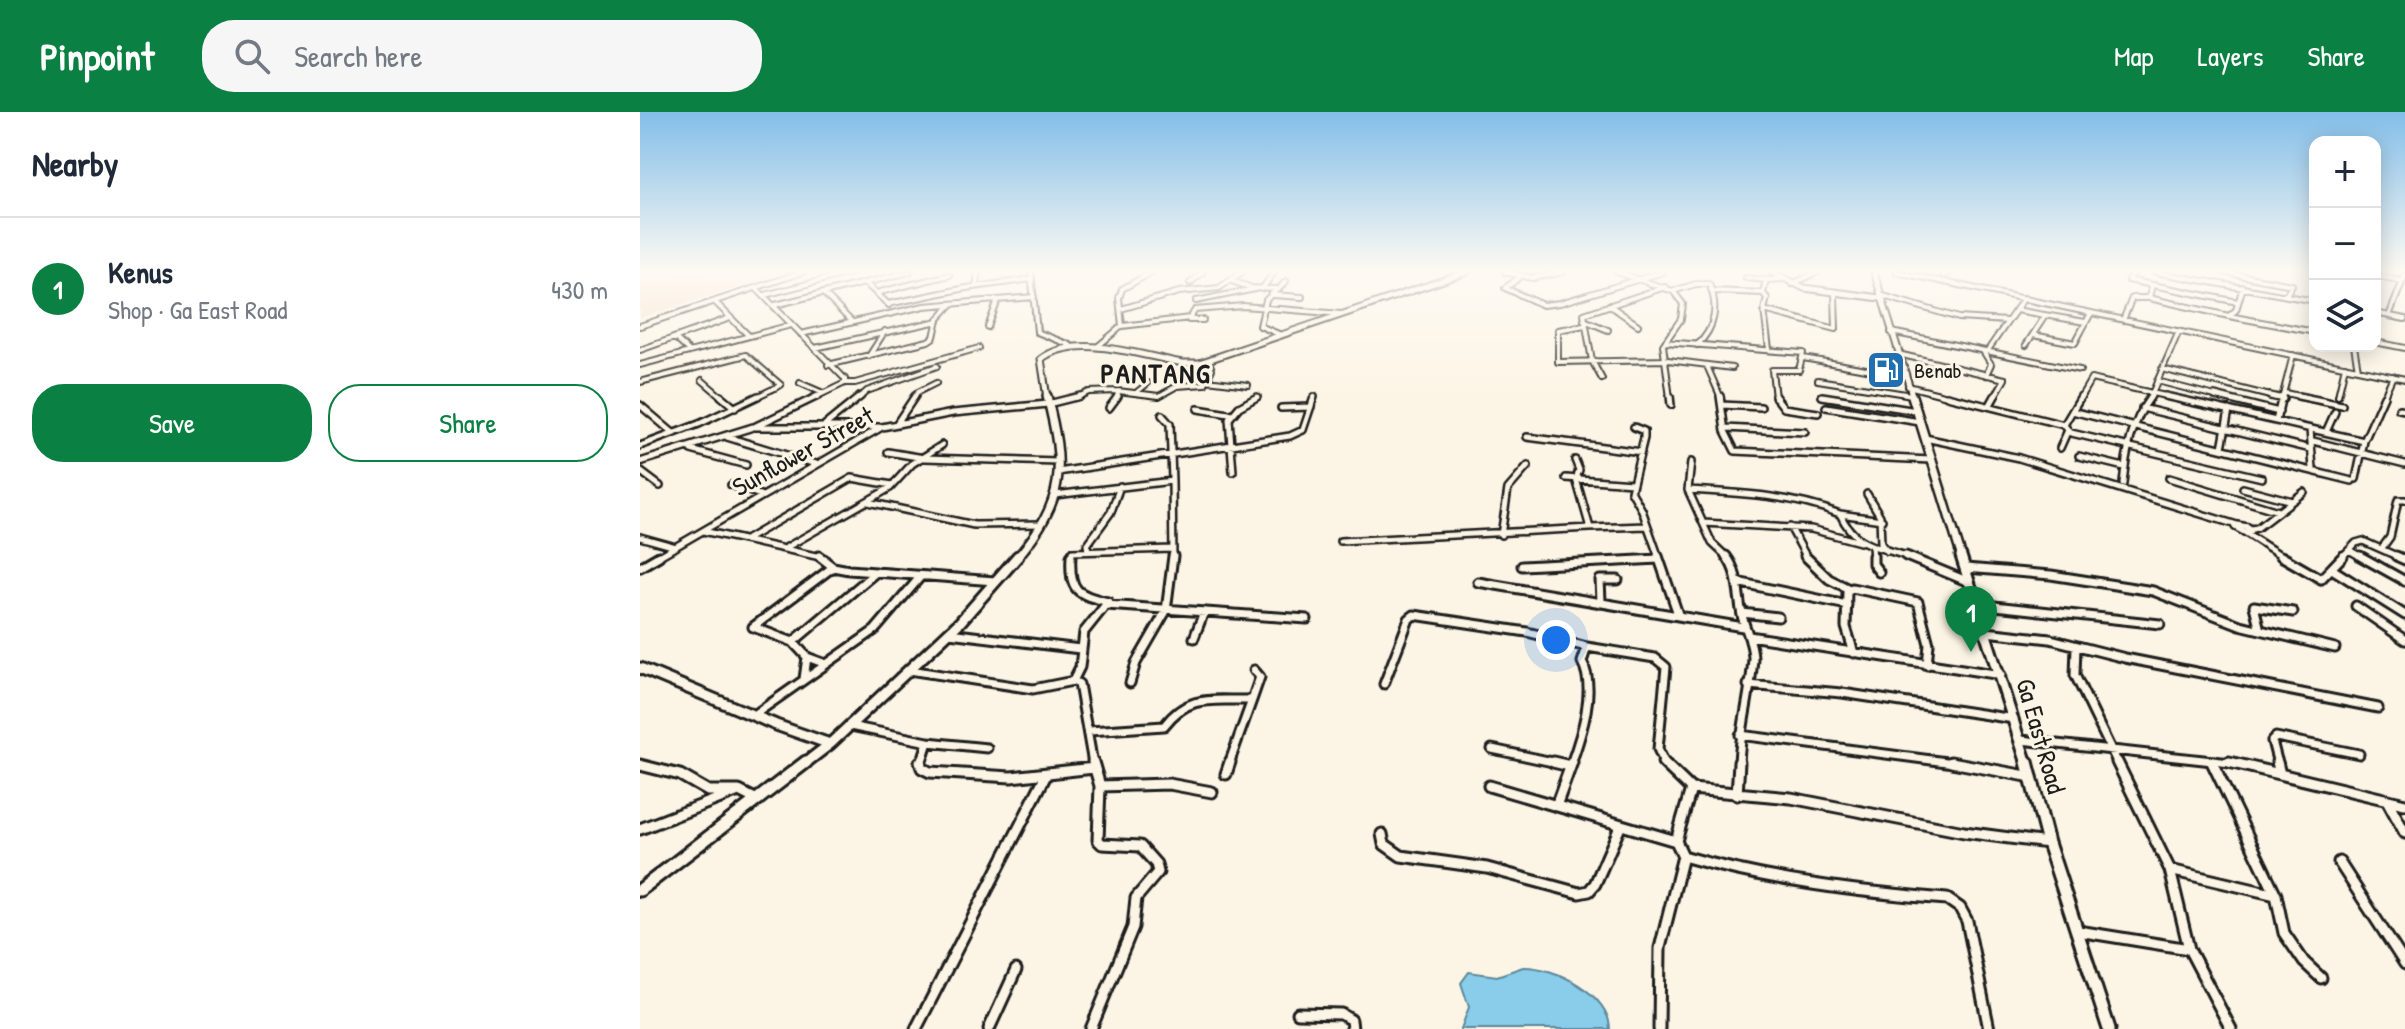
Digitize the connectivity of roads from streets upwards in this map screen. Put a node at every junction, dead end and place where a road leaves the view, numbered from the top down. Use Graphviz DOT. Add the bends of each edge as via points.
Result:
graph roads {
  1 [pos="675,315"];
  2 [pos="727,315"];
  3 [pos="783,315"];
  4 [pos="845,315"];
  5 [pos="884,315"];
  6 [pos="942,315"];
  7 [pos="993,315"];
  8 [pos="1036,315"];
  9 [pos="1121,315"];
  10 [pos="1193,315"];
  11 [pos="1262,315"];
  12 [pos="1340,315"];
  13 [pos="1585,315"];
  14 [pos="1623,315"];
  15 [pos="1682,315"];
  16 [pos="1713,315"];
  17 [pos="1765,315"];
  18 [pos="1782,315"];
  19 [pos="1836,315"];
  20 [pos="1886,315"];
  21 [pos="1957,315"];
  22 [pos="2012,315"];
  23 [pos="2039,315"];
  24 [pos="2090,315"];
  25 [pos="2099,315"];
  26 [pos="2125,315"];
  27 [pos="2224,315"];
  28 [pos="2383,315"];
  29 [pos="2045,316"];
  30 [pos="2229,316"];
  31 [pos="2389,316"];
  32 [pos="730,318"];
  33 [pos="1181,319"];
  34 [pos="2405,319"];
  35 [pos="1203,320"];
  36 [pos="2123,320"];
  37 [pos="938,321"];
  38 [pos="2007,321"];
  39 [pos="852,322"];
  40 [pos="2085,322"];
  41 [pos="1584,323"];
  42 [pos="1993,323"];
  43 [pos="791,325"];
  44 [pos="1638,325"];
  45 [pos="640,326"];
  46 [pos="1122,326"];
  47 [pos="988,327"];
  48 [pos="1608,330"];
  49 [pos="885,331"];
  50 [pos="2179,331"];
  51 [pos="2309,331"];
  52 [pos="1891,332"];
  53 [pos="2000,333"];
  54 [pos="801,334"];
  55 [pos="1281,335"];
  56 [pos="2033,335"];
  57 [pos="749,336"];
  58 [pos="675,338"];
  59 [pos="1665,342"];
  60 [pos="2381,343"];
  61 [pos="1070,345"];
  62 [pos="1697,345"];
  63 [pos="2026,345"];
  64 [pos="1097,347"];
  65 [pos="815,348"];
  66 [pos="979,348"];
  67 [pos="2405,348"];
  68 [pos="1769,349"];
  69 [pos="640,350"];
  70 [pos="1986,351"];
  71 [pos="690,352"];
  72 [pos="2355,352"];
  73 [pos="1898,354"];
  74 [pos="2293,355"];
  75 [pos="869,356"];
  76 [pos="1803,358"];
  77 [pos="1208,360"];
  78 [pos="1668,360"];
  79 [pos="1592,361"];
  80 [pos="640,365"];
  81 [pos="828,365"];
  82 [pos="937,366"];
  83 [pos="1707,366"];
  84 [pos="2345,366"];
  85 [pos="1732,368"];
  86 [pos="2162,369"];
  87 [pos="2358,369"];
  88 [pos="2080,370"];
  89 [pos="1986,375"];
  90 [pos="2393,376"];
  91 [pos="1602,379"];
  92 [pos="2405,379"];
  93 [pos="702,380"];
  94 [pos="1207,380"];
  95 [pos="1818,380"];
  96 [pos="2157,381"];
  97 [pos="640,382"];
  98 [pos="800,383"];
  99 [pos="845,383"];
  100 [pos="936,383"];
  101 [pos="1148,383"];
  102 [pos="1248,385"];
  103 [pos="1909,386"];
  104 [pos="1118,391"];
  105 [pos="1137,392"];
  106 [pos="2154,392"];
  107 [pos="823,393"];
  108 [pos="1822,396"];
  109 [pos="2284,396"];
  110 [pos="2338,396"];
  111 [pos="1257,397"];
  112 [pos="1314,397"];
  113 [pos="1048,404"];
  114 [pos="640,405"];
  115 [pos="1671,405"];
  116 [pos="1722,405"];
  117 [pos="1990,405"];
  118 [pos="2342,405"];
  119 [pos="1311,407"];
  120 [pos="1761,407"];
  121 [pos="1826,407"];
  122 [pos="735,408"];
  123 [pos="1109,408"];
  124 [pos="1281,408"];
  125 [pos="2142,408"];
  126 [pos="1198,409"];
  127 [pos="2229,410"];
  128 [pos="1917,411"];
  129 [pos="2072,411"];
  130 [pos="2279,412"];
  131 [pos="2335,412"];
  132 [pos="1818,413"];
  133 [pos="1229,414"];
  134 [pos="1162,415"];
  135 [pos="2276,421"];
  136 [pos="1920,422"];
  137 [pos="897,423"];
  138 [pos="2064,425"];
  139 [pos="824,426"];
  140 [pos="2135,426"];
  141 [pos="753,427"];
  142 [pos="882,427"];
  143 [pos="1634,427"];
  144 [pos="1725,428"];
  145 [pos="2225,428"];
  146 [pos="2310,429"];
  147 [pos="1805,432"];
  148 [pos="2067,432"];
  149 [pos="2326,432"];
  150 [pos="673,433"];
  151 [pos="727,437"];
  152 [pos="1527,437"];
  153 [pos="1925,438"];
  154 [pos="2313,441"];
  155 [pos="2364,441"];
  156 [pos="1228,444"];
  157 [pos="942,445"];
  158 [pos="2127,445"];
  159 [pos="640,446"];
  160 [pos="2060,448"];
  161 [pos="2222,448"];
  162 [pos="687,449"];
  163 [pos="2311,449"];
  164 [pos="888,452"];
  165 [pos="1641,452"];
  166 [pos="2363,453"];
  167 [pos="1169,454"];
  168 [pos="2079,456"];
  169 [pos="924,458"];
  170 [pos="1575,460"];
  171 [pos="1931,460"];
  172 [pos="640,462"];
  173 [pos="1691,462"];
  174 [pos="816,464"];
  175 [pos="2405,464"];
  176 [pos="746,465"];
  177 [pos="1528,466"];
  178 [pos="1058,467"];
  179 [pos="2124,467"];
  180 [pos="2313,469"];
  181 [pos="640,471"];
  182 [pos="1233,472"];
  183 [pos="1566,478"];
  184 [pos="2169,478"];
  185 [pos="2262,478"];
  186 [pos="1576,479"];
  187 [pos="1172,481"];
  188 [pos="1632,483"];
  189 [pos="2123,484"];
  190 [pos="731,485"];
  191 [pos="892,485"];
  192 [pos="660,486"];
  193 [pos="1120,486"];
  194 [pos="2243,488"];
  195 [pos="1688,490"];
  196 [pos="2304,492"];
  197 [pos="1867,494"];
  198 [pos="760,495"];
  199 [pos="1055,495"];
  200 [pos="2405,500"];
  201 [pos="2292,501"];
  202 [pos="868,502"];
  203 [pos="2263,506"];
  204 [pos="2278,511"];
  205 [pos="1840,514"];
  206 [pos="1882,520"];
  207 [pos="2267,520"];
  208 [pos="1703,523"];
  209 [pos="1042,524"];
  210 [pos="1646,526"];
  211 [pos="1790,527"];
  212 [pos="1590,528"];
  213 [pos="2247,530"];
  214 [pos="703,531"];
  215 [pos="1501,535"];
  216 [pos="640,537"];
  217 [pos="747,539"];
  218 [pos="1340,541"];
  219 [pos="1860,542"];
  220 [pos="676,547"];
  221 [pos="787,547"];
  222 [pos="1872,547"];
  223 [pos="2382,548"];
  224 [pos="1173,549"];
  225 [pos="1088,550"];
  226 [pos="2349,550"];
  227 [pos="1887,551"];
  228 [pos="1659,559"];
  229 [pos="2405,560"];
  230 [pos="1522,566"];
  231 [pos="640,567"];
  232 [pos="833,567"];
  233 [pos="1966,568"];
  234 [pos="2332,569"];
  235 [pos="877,572"];
  236 [pos="1879,572"];
  237 [pos="921,576"];
  238 [pos="2325,576"];
  239 [pos="2348,579"];
  240 [pos="1618,580"];
  241 [pos="995,581"];
  242 [pos="2405,581"];
  243 [pos="1478,582"];
  244 [pos="1737,582"];
  245 [pos="1969,582"];
  246 [pos="1849,589"];
  247 [pos="1601,601"];
  248 [pos="1976,604"];
  249 [pos="1106,605"];
  250 [pos="1847,605"];
  251 [pos="2356,606"];
  252 [pos="1166,611"];
  253 [pos="1204,612"];
  254 [pos="2293,612"];
  255 [pos="1742,613"];
  256 [pos="1678,614"];
  257 [pos="2405,615"];
  258 [pos="1778,617"];
  259 [pos="1307,619"];
  260 [pos="2160,624"];
  261 [pos="1743,627"];
  262 [pos="2260,630"];
  263 [pos="1986,632"];
  264 [pos="948,633"];
  265 [pos="1749,636"];
  266 [pos="1194,638"];
  267 [pos="2405,640"];
  268 [pos="793,642"];
  269 [pos="2076,646"];
  270 [pos="1587,647"];
  271 [pos="2335,648"];
  272 [pos="1080,649"];
  273 [pos="1854,653"];
  274 [pos="807,657"];
  275 [pos="826,664"];
  276 [pos="1927,665"];
  277 [pos="640,668"];
  278 [pos="909,670"];
  279 [pos="1254,670"];
  280 [pos="2001,675"];
  281 [pos="804,679"];
  282 [pos="1073,681"];
  283 [pos="1130,683"];
  284 [pos="1384,684"];
  285 [pos="1748,685"];
  286 [pos="1252,700"];
  287 [pos="2378,708"];
  288 [pos="754,715"];
  289 [pos="2014,719"];
  290 [pos="850,726"];
  291 [pos="1089,731"];
  292 [pos="1740,735"];
  293 [pos="2021,740"];
  294 [pos="928,742"];
  295 [pos="830,744"];
  296 [pos="987,748"];
  297 [pos="1492,749"];
  298 [pos="2111,751"];
  299 [pos="2359,754"];
  300 [pos="2212,762"];
  301 [pos="640,765"];
  302 [pos="1570,766"];
  303 [pos="1094,768"];
  304 [pos="1226,774"];
  305 [pos="2280,774"];
  306 [pos="1046,775"];
  307 [pos="2032,777"];
  308 [pos="1100,786"];
  309 [pos="1489,786"];
  310 [pos="1691,789"];
  311 [pos="739,791"];
  312 [pos="1212,792"];
  313 [pos="1737,795"];
  314 [pos="757,800"];
  315 [pos="2387,800"];
  316 [pos="2405,804"];
  317 [pos="1556,806"];
  318 [pos="1620,827"];
  319 [pos="640,829"];
  320 [pos="2405,833"];
  321 [pos="1382,834"];
  322 [pos="1676,841"];
  323 [pos="2048,843"];
  324 [pos="1683,856"];
  325 [pos="2339,862"];
  326 [pos="2170,870"];
  327 [pos="640,890"];
  328 [pos="2276,895"];
  329 [pos="2078,931"];
  330 [pos="2189,949"];
  331 [pos="2403,958"];
  332 [pos="1016,970"];
  333 [pos="2321,978"];
  334 [pos="1298,1013"];
  335 [pos="916,1029"];
  336 [pos="989,1029"];
  337 [pos="1091,1029"];
  338 [pos="1352,1029"];
  339 [pos="1659,1029"];
  340 [pos="1989,1029"];
  341 [pos="2109,1029"];
  342 [pos="2231,1029"];
  1 -- 45 [label="street"];
  2 -- 32 [label="street"];
  3 -- 43 [label="street"];
  4 -- 39 [label="street"];
  5 -- 39 [label="street"];
  6 -- 37 [label="street"];
  7 -- 47 [label="street"];
  8 -- 61 [label="street" via="1037,332"];
  9 -- 46 [label="street"];
  10 -- 33 [label="street"];
  11 -- 55 [label="street" via="1260,326"];
  12 -- 55 [label="street"];
  13 -- 41 [label="street"];
  14 -- 44 [label="street"];
  15 -- 59 [label="street"];
  16 -- 62 [label="street"];
  17 -- 68 [label="street"];
  18 -- 19 [label="street" via="1836,329"];
  20 -- 52 [label="street, Ga East Road"];
  21 -- 42 [label="street"];
  22 -- 38 [label="street"];
  23 -- 29 [label="street"];
  24 -- 40 [label="street"];
  25 -- 36 [label="street"];
  26 -- 36 [label="street"];
  27 -- 30 [label="street"];
  28 -- 31 [label="street"];
  29 -- 40 [label="street"];
  29 -- 56 [label="street"];
  30 -- 51 [label="street"];
  31 -- 34 [label="street"];
  32 -- 57 [label="street"];
  32 -- 58 [label="street"];
  33 -- 35 [label="street"];
  33 -- 46 [label="street"];
  36 -- 50 [label="street"];
  37 -- 49 [label="street"];
  37 -- 75 [label="street" via="928,341"];
  38 -- 42 [label="street"];
  38 -- 53 [label="street"];
  39 -- 54 [label="street"];
  40 -- 56 [label="street" via="2074,343"];
  41 -- 48 [label="street"];
  41 -- 79 [label="street"];
  41 -- 79 [label="street" via="1558,330 1557,361"];
  42 -- 53 [label="street"];
  43 -- 54 [label="street"];
  43 -- 57 [label="street"];
  46 -- 64 [label="street"];
  49 -- 65 [label="street"];
  49 -- 75 [label="street"];
  50 -- 74 [label="street"];
  50 -- 86 [label="street"];
  52 -- 70 [label="street"];
  52 -- 73 [label="street, Ga East Road"];
  53 -- 70 [label="street"];
  54 -- 65 [label="street"];
  55 -- 77 [label="street"];
  56 -- 63 [label="street"];
  57 -- 71 [label="street"];
  58 -- 69 [label="street"];
  58 -- 71 [label="street"];
  59 -- 62 [label="street"];
  59 -- 78 [label="street"];
  60 -- 67 [label="street"];
  61 -- 64 [label="street"];
  61 -- 113 [label="street" via="1041,359"];
  62 -- 68 [label="street"];
  64 -- 77 [label="street" via="1183,363"];
  65 -- 81 [label="street"];
  66 -- 99 [label="street"];
  68 -- 76 [label="street" via="1803,353"];
  70 -- 88 [label="street"];
  70 -- 89 [label="street" via="1991,364"];
  71 -- 80 [label="street"];
  72 -- 87 [label="street"];
  73 -- 89 [label="street"];
  73 -- 103 [label="street, Ga East Road"];
  74 -- 84 [label="street"];
  74 -- 109 [label="street"];
  75 -- 81 [label="street"];
  76 -- 103 [label="street"];
  76 -- 132 [label="street" via="1797,370 1772,369 1773,395 1784,408"];
  77 -- 94 [label="street" via="1212,369"];
  78 -- 79 [label="street"];
  78 -- 83 [label="street"];
  78 -- 115 [label="street"];
  79 -- 91 [label="street"];
  81 -- 99 [label="street"];
  82 -- 139 [label="street" via="867,391"];
  83 -- 85 [label="street"];
  83 -- 116 [label="street"];
  84 -- 87 [label="street"];
  84 -- 110 [label="street"];
  86 -- 96 [label="street"];
  86 -- 109 [label="street"];
  87 -- 90 [label="street"];
  89 -- 117 [label="street" via="2006,380"];
  90 -- 92 [label="street"];
  90 -- 155 [label="street"];
  93 -- 122 [label="street"];
  94 -- 102 [label="street"];
  94 -- 105 [label="street, Sunflower Street" via="1159,396"];
  95 -- 103 [label="street"];
  96 -- 106 [label="street"];
  96 -- 130 [label="street"];
  97 -- 122 [label="street" via="746,355 781,385"];
  98 -- 107 [label="street"];
  99 -- 107 [label="street"];
  100 -- 137 [label="street" via="918,392"];
  101 -- 105 [label="street"];
  103 -- 117 [label="street"];
  103 -- 128 [label="street, Ga East Road"];
  104 -- 105 [label="street, Sunflower Street"];
  104 -- 113 [label="street, Sunflower Street" via="1089,392"];
  104 -- 123 [label="street"];
  106 -- 125 [label="street"];
  106 -- 127 [label="street"];
  106 -- 129 [label="street" via="2090,379"];
  107 -- 141 [label="street"];
  108 -- 128 [label="street"];
  109 -- 118 [label="street"];
  109 -- 130 [label="street"];
  111 -- 133 [label="street"];
  112 -- 119 [label="street"];
  113 -- 137 [label="street, Sunflower Street"];
  113 -- 178 [label="street"];
  114 -- 150 [label="street"];
  116 -- 120 [label="street"];
  116 -- 144 [label="street"];
  117 -- 138 [label="street"];
  119 -- 124 [label="street"];
  119 -- 156 [label="street" via="1300,432"];
  121 -- 136 [label="street"];
  122 -- 150 [label="street"];
  125 -- 140 [label="street"];
  125 -- 145 [label="street"];
  126 -- 133 [label="street"];
  127 -- 135 [label="street"];
  127 -- 145 [label="street"];
  128 -- 136 [label="street, Ga East Road"];
  129 -- 138 [label="street"];
  129 -- 140 [label="street"];
  130 -- 135 [label="street"];
  131 -- 149 [label="street"];
  133 -- 156 [label="street"];
  134 -- 167 [label="street" via="1170,424"];
  135 -- 146 [label="street"];
  136 -- 153 [label="street, Ga East Road"];
  137 -- 142 [label="street, Sunflower Street"];
  138 -- 148 [label="street"];
  139 -- 141 [label="street"];
  139 -- 142 [label="street"];
  140 -- 158 [label="street"];
  140 -- 161 [label="street"];
  141 -- 151 [label="street"];
  142 -- 174 [label="street, Sunflower Street"];
  143 -- 165 [label="street" via="1644,431"];
  144 -- 147 [label="street"];
  144 -- 171 [label="street" via="1732,448 1739,452"];
  145 -- 161 [label="street"];
  145 -- 163 [label="street"];
  146 -- 149 [label="street"];
  146 -- 154 [label="street"];
  148 -- 158 [label="street"];
  148 -- 160 [label="street"];
  149 -- 155 [label="street"];
  150 -- 159 [label="street"];
  151 -- 162 [label="street"];
  151 -- 174 [label="street"];
  152 -- 165 [label="street"];
  153 -- 171 [label="street, Ga East Road"];
  153 -- 213 [label="street" via="2019,458"];
  154 -- 163 [label="street"];
  154 -- 166 [label="street"];
  155 -- 166 [label="street"];
  156 -- 167 [label="street"];
  156 -- 182 [label="street"];
  157 -- 169 [label="street"];
  158 -- 179 [label="street"];
  158 -- 185 [label="street"];
  161 -- 166 [label="street" via="2354,480"];
  162 -- 172 [label="street"];
  162 -- 176 [label="street"];
  163 -- 180 [label="street"];
  164 -- 169 [label="street"];
  165 -- 188 [label="street"];
  166 -- 175 [label="street"];
  167 -- 178 [label="street"];
  167 -- 187 [label="street"];
  168 -- 179 [label="street"];
  169 -- 178 [label="street"];
  169 -- 191 [label="street"];
  170 -- 186 [label="street"];
  171 -- 233 [label="street, Ga East Road"];
  173 -- 195 [label="street"];
  174 -- 198 [label="street, Sunflower Street"];
  177 -- 215 [label="street" via="1508,489"];
  178 -- 199 [label="street"];
  179 -- 189 [label="street"];
  181 -- 192 [label="street"];
  183 -- 186 [label="street"];
  184 -- 203 [label="street"];
  186 -- 188 [label="street"];
  186 -- 212 [label="street"];
  187 -- 193 [label="street"];
  187 -- 224 [label="street"];
  188 -- 210 [label="street"];
  190 -- 198 [label="street"];
  191 -- 202 [label="street"];
  191 -- 217 [label="street" via="852,478"];
  193 -- 199 [label="street"];
  193 -- 225 [label="street"];
  194 -- 201 [label="street"];
  195 -- 205 [label="street" via="1758,494"];
  195 -- 208 [label="street"];
  196 -- 201 [label="street"];
  197 -- 206 [label="street"];
  198 -- 214 [label="street, Sunflower Street"];
  199 -- 209 [label="street"];
  200 -- 223 [label="street" via="2398,500 2390,537"];
  201 -- 204 [label="street"];
  202 -- 209 [label="street" via="974,525"];
  202 -- 221 [label="street"];
  203 -- 204 [label="street"];
  203 -- 207 [label="street"];
  204 -- 207 [label="street"];
  205 -- 206 [label="street"];
  205 -- 219 [label="street"];
  206 -- 227 [label="street" via="1881,546"];
  207 -- 213 [label="street"];
  208 -- 211 [label="street"];
  208 -- 244 [label="street" via="1716,549 1733,565"];
  209 -- 241 [label="street"];
  210 -- 212 [label="street"];
  210 -- 228 [label="street"];
  211 -- 219 [label="street"];
  211 -- 246 [label="street" via="1797,547 1824,579"];
  212 -- 215 [label="street"];
  213 -- 238 [label="street" via="2317,578"];
  214 -- 217 [label="street"];
  214 -- 220 [label="street, Sunflower Street"];
  215 -- 218 [label="street"];
  216 -- 220 [label="street"];
  217 -- 221 [label="street"];
  219 -- 222 [label="street"];
  220 -- 231 [label="street, Sunflower Street"];
  221 -- 232 [label="street" via="824,557"];
  222 -- 227 [label="street"];
  222 -- 236 [label="street"];
  223 -- 226 [label="street" via="2363,541"];
  223 -- 229 [label="street"];
  224 -- 225 [label="street"];
  224 -- 252 [label="street"];
  225 -- 249 [label="street" via="1072,552 1073,582 1080,594 1107,601"];
  226 -- 234 [label="street"];
  226 -- 242 [label="street"];
  227 -- 245 [label="street"];
  228 -- 230 [label="street"];
  228 -- 256 [label="street"];
  232 -- 235 [label="street"];
  232 -- 268 [label="street" via="754,623 754,629"];
  233 -- 245 [label="street, Ga East Road"];
  233 -- 262 [label="street" via="2153,591"];
  234 -- 238 [label="street"];
  234 -- 239 [label="street"];
  235 -- 237 [label="street"];
  235 -- 268 [label="street"];
  237 -- 241 [label="street"];
  237 -- 275 [label="street" via="875,630"];
  238 -- 239 [label="street"];
  239 -- 257 [label="street"];
  240 -- 247 [label="street" via="1600,580"];
  241 -- 264 [label="street"];
  243 -- 247 [label="street"];
  244 -- 250 [label="street"];
  244 -- 255 [label="street"];
  245 -- 248 [label="street, Ga East Road"];
  246 -- 250 [label="street"];
  246 -- 276 [label="street" via="1918,602 1929,644"];
  247 -- 256 [label="street"];
  248 -- 260 [label="street"];
  248 -- 263 [label="street, Ga East Road"];
  249 -- 252 [label="street"];
  249 -- 272 [label="street" via="1085,631"];
  250 -- 273 [label="street" via="1846,627"];
  251 -- 267 [label="street"];
  252 -- 253 [label="street"];
  252 -- 283 [label="street" via="1139,656"];
  253 -- 259 [label="street"];
  253 -- 266 [label="street"];
  254 -- 262 [label="street" via="2254,606"];
  255 -- 258 [label="street"];
  255 -- 261 [label="street"];
  256 -- 261 [label="street"];
  261 -- 265 [label="street"];
  262 -- 271 [label="street"];
  263 -- 269 [label="street"];
  263 -- 280 [label="street, Ga East Road"];
  264 -- 272 [label="street"];
  264 -- 278 [label="street"];
  265 -- 273 [label="street"];
  265 -- 285 [label="street" via="1753,656"];
  268 -- 274 [label="street"];
  269 -- 287 [label="street"];
  269 -- 298 [label="street" via="2075,675"];
  270 -- 284 [label="street" via="1414,615"];
  270 -- 302 [label="street" via="1582,662 1589,675 1580,739"];
  270 -- 310 [label="street" via="1664,663 1658,749 1662,761"];
  272 -- 282 [label="street" via="1082,664"];
  273 -- 276 [label="street"];
  274 -- 275 [label="street"];
  274 -- 281 [label="street"];
  275 -- 281 [label="street"];
  276 -- 280 [label="street"];
  277 -- 288 [label="street"];
  278 -- 282 [label="street" via="1033,689"];
  278 -- 290 [label="street"];
  279 -- 286 [label="street" via="1260,677"];
  280 -- 289 [label="street, Ga East Road"];
  281 -- 288 [label="street"];
  282 -- 291 [label="street" via="1079,684"];
  285 -- 289 [label="street"];
  285 -- 292 [label="street"];
  286 -- 291 [label="street" via="1191,702 1177,709 1164,726"];
  286 -- 304 [label="street"];
  288 -- 295 [label="street"];
  289 -- 293 [label="street, Ga East Road"];
  290 -- 294 [label="street"];
  290 -- 295 [label="street"];
  291 -- 303 [label="street"];
  292 -- 307 [label="street"];
  292 -- 313 [label="street"];
  293 -- 298 [label="street"];
  293 -- 307 [label="street, Ga East Road"];
  294 -- 296 [label="street"];
  294 -- 306 [label="street" via="920,762 930,772"];
  295 -- 314 [label="street"];
  297 -- 302 [label="street"];
  298 -- 300 [label="street"];
  298 -- 326 [label="street"];
  299 -- 305 [label="street" via="2276,737 2272,741"];
  300 -- 305 [label="street"];
  300 -- 328 [label="street"];
  301 -- 311 [label="street" via="680,775 708,791"];
  302 -- 317 [label="street"];
  303 -- 306 [label="street"];
  303 -- 308 [label="street"];
  305 -- 315 [label="street"];
  306 -- 335 [label="street"];
  307 -- 323 [label="street, Ga East Road"];
  308 -- 312 [label="street" via="1169,784"];
  308 -- 337 [label="street" via="1099,842 1140,846 1158,872 1136,898 1133,927"];
  309 -- 317 [label="street"];
  310 -- 313 [label="street"];
  310 -- 322 [label="street"];
  311 -- 314 [label="street"];
  311 -- 319 [label="street"];
  313 -- 323 [label="street" via="1791,798 1933,827"];
  314 -- 327 [label="street"];
  315 -- 316 [label="street"];
  315 -- 320 [label="street"];
  317 -- 318 [label="street"];
  318 -- 321 [label="street" via="1595,884 1579,893 1487,868 1401,856 1384,844"];
  318 -- 322 [label="street"];
  322 -- 324 [label="street"];
  323 -- 329 [label="street, Ga East Road"];
  324 -- 339 [label="street" via="1660,948"];
  324 -- 340 [label="street" via="1842,888 1947,899 1967,921"];
  325 -- 331 [label="street"];
  326 -- 328 [label="street"];
  326 -- 330 [label="street"];
  328 -- 333 [label="street" via="2284,933"];
  329 -- 330 [label="street"];
  329 -- 341 [label="street, Ga East Road"];
  330 -- 342 [label="street"];
  332 -- 336 [label="street"];
  334 -- 338 [label="street" via="1341,1014 1351,1020"];
}
